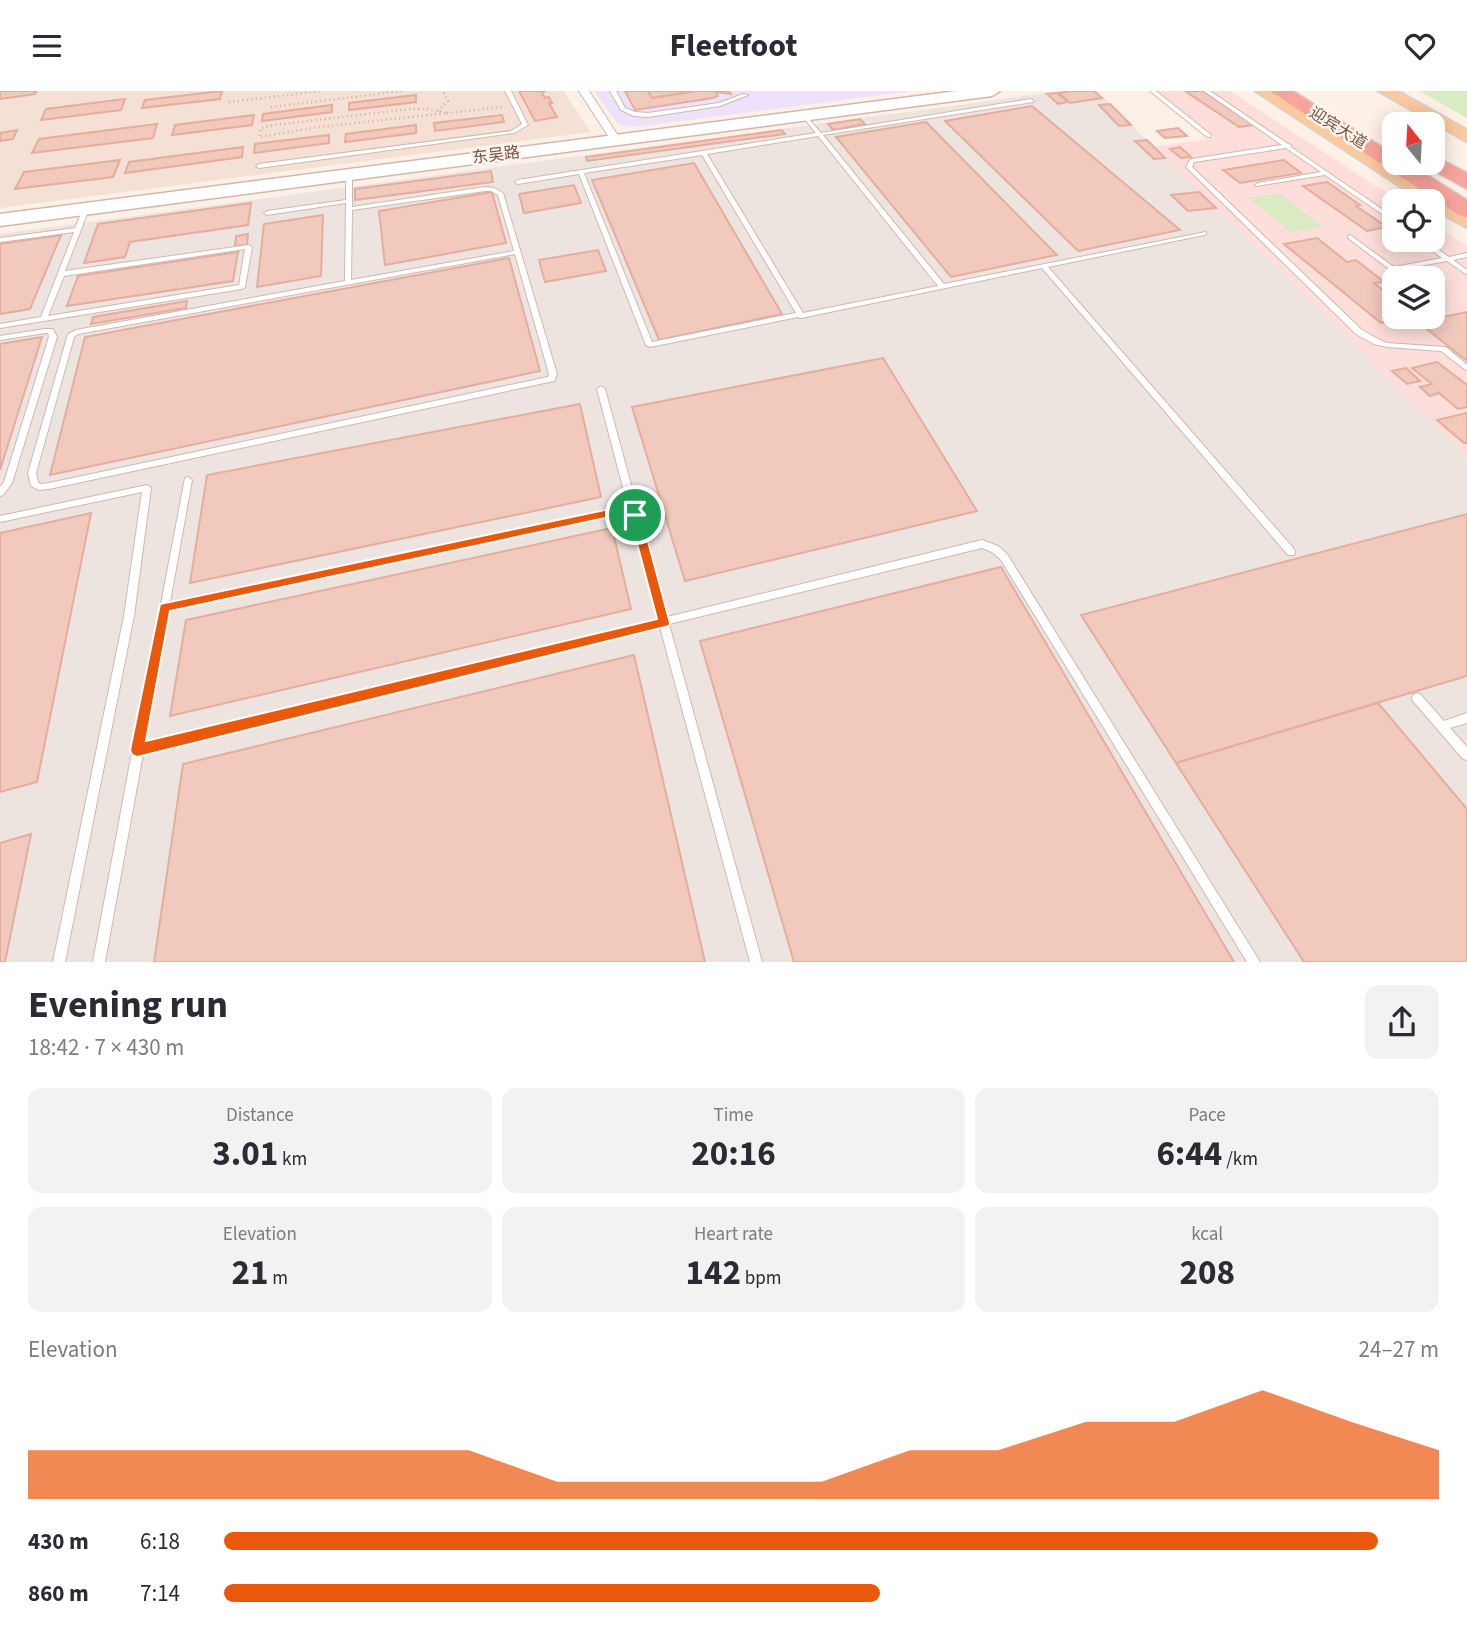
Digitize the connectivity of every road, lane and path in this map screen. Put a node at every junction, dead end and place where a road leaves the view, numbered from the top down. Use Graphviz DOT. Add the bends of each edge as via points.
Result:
graph roads {
  1 [pos="322,91"];
  2 [pos="329,91"];
  3 [pos="348,91"];
  4 [pos="402,91"];
  5 [pos="443,91"];
  6 [pos="508,91"];
  7 [pos="584,91"];
  8 [pos="612,91"];
  9 [pos="992,91"];
  10 [pos="1153,91"];
  11 [pos="1207,91"];
  12 [pos="1263,91"];
  13 [pos="1280,91"];
  14 [pos="1304,91"];
  15 [pos="1315,91"];
  16 [pos="1386,91"];
  17 [pos="745,95"];
  18 [pos="349,97"];
  19 [pos="329,100"];
  20 [pos="1031,100"];
  21 [pos="229,102"];
  22 [pos="1336,103"];
  23 [pos="515,106"];
  24 [pos="271,107"];
  25 [pos="438,111"];
  26 [pos="449,114"];
  27 [pos="790,114"];
  28 [pos="318,120"];
  29 [pos="319,127"];
  30 [pos="820,134"];
  31 [pos="1209,136"];
  32 [pos="1467,137"];
  33 [pos="616,139"];
  34 [pos="1382,139"];
  35 [pos="1289,146"];
  36 [pos="704,153"];
  37 [pos="259,166"];
  38 [pos="1446,169"];
  39 [pos="581,172"];
  40 [pos="1327,173"];
  41 [pos="349,174"];
  42 [pos="1439,175"];
  43 [pos="1467,181"];
  44 [pos="518,183"];
  45 [pos="1258,185"];
  46 [pos="1467,192"];
  47 [pos="349,205"];
  48 [pos="86,209"];
  49 [pos="1467,210"];
  50 [pos="1382,212"];
  51 [pos="267,213"];
  52 [pos="0,220"];
  53 [pos="1467,222"];
  54 [pos="78,230"];
  55 [pos="1204,233"];
  56 [pos="1350,236"];
  57 [pos="0,240"];
  58 [pos="518,252"];
  59 [pos="1438,252"];
  60 [pos="1467,255"];
  61 [pos="1448,259"];
  62 [pos="1043,266"];
  63 [pos="1389,266"];
  64 [pos="1410,266"];
  65 [pos="1467,272"];
  66 [pos="61,274"];
  67 [pos="348,283"];
  68 [pos="942,286"];
  69 [pos="800,314"];
  70 [pos="43,320"];
  71 [pos="0,327"];
  72 [pos="0,338"];
  73 [pos="1467,369"];
  74 [pos="601,389"];
  75 [pos="188,480"];
  76 [pos="0,493"];
  77 [pos="633,508"];
  78 [pos="0,519"];
  79 [pos="1291,552"];
  80 [pos="164,607"];
  81 [pos="664,623"];
  82 [pos="1417,698"];
  83 [pos="1467,718"];
  84 [pos="1442,726"];
  85 [pos="137,750"];
  86 [pos="1467,755"];
  87 [pos="59,962"];
  88 [pos="99,962"];
  89 [pos="756,962"];
  90 [pos="1254,962"];
  1 -- 21 [label="path"];
  2 -- 19 [label="path"];
  3 -- 18 [label="path"];
  4 -- 18 [label="path"];
  5 -- 25 [label="path" via="448,101"];
  6 -- 23 [label="lane"];
  7 -- 33 [label="street"];
  8 -- 17 [label="lane" via="623,109 643,115 719,104"];
  9 -- 27 [label="street, 东吴路"];
  10 -- 31 [label="lane"];
  11 -- 35 [label="lane"];
  12 -- 53 [label="main road"];
  13 -- 49 [label="highway, 迎宾大道"];
  14 -- 34 [label="highway, 迎宾大道"];
  15 -- 22 [label="highway"];
  16 -- 32 [label="main road"];
  18 -- 19 [label="path"];
  19 -- 24 [label="path"];
  20 -- 30 [label="lane"];
  23 -- 26 [label="path"];
  23 -- 37 [label="lane" via="525,125 512,132"];
  25 -- 26 [label="path"];
  25 -- 28 [label="path" via="407,109"];
  26 -- 29 [label="path"];
  27 -- 30 [label="lane"];
  27 -- 33 [label="street, 东吴路"];
  28 -- 29 [label="path"];
  28 -- 29 [label="path" via="261,128 259,137"];
  30 -- 36 [label="lane"];
  30 -- 68 [label="lane"];
  33 -- 41 [label="street, 东吴路"];
  35 -- 40 [label="lane"];
  35 -- 73 [label="lane" via="1192,161 1189,167 1359,332 1387,345 1443,349"];
  36 -- 39 [label="lane"];
  36 -- 69 [label="lane"];
  38 -- 43 [label="highway"];
  39 -- 44 [label="lane"];
  39 -- 69 [label="lane" via="650,345"];
  40 -- 45 [label="lane"];
  40 -- 50 [label="lane"];
  41 -- 47 [label="lane"];
  41 -- 48 [label="street, 东吴路"];
  42 -- 46 [label="highway"];
  47 -- 51 [label="lane"];
  47 -- 58 [label="lane" via="492,189 501,194"];
  47 -- 67 [label="lane"];
  48 -- 52 [label="street, 东吴路"];
  48 -- 54 [label="lane"];
  54 -- 57 [label="lane"];
  54 -- 66 [label="lane"];
  55 -- 62 [label="lane"];
  56 -- 63 [label="lane"];
  58 -- 67 [label="lane"];
  58 -- 67 [label="lane" via="551,379 49,486 34,484 32,473 71,336 76,332"];
  59 -- 61 [label="lane"];
  60 -- 61 [label="lane"];
  61 -- 64 [label="lane"];
  61 -- 65 [label="lane"];
  62 -- 68 [label="lane"];
  62 -- 79 [label="lane"];
  66 -- 70 [label="lane"];
  66 -- 70 [label="lane" via="249,247 242,287"];
  68 -- 69 [label="lane"];
  70 -- 71 [label="lane"];
  72 -- 76 [label="lane" via="45,331 53,337 8,483"];
  74 -- 77 [label="lane"];
  75 -- 80 [label="lane"];
  77 -- 80 [label="lane"];
  77 -- 81 [label="lane"];
  78 -- 87 [label="lane" via="147,488 129,615"];
  80 -- 85 [label="lane"];
  81 -- 85 [label="lane"];
  81 -- 89 [label="lane"];
  81 -- 90 [label="lane" via="968,546 982,544 995,549"];
  82 -- 84 [label="lane"];
  83 -- 84 [label="lane"];
  84 -- 86 [label="lane"];
  85 -- 88 [label="lane"];
}
